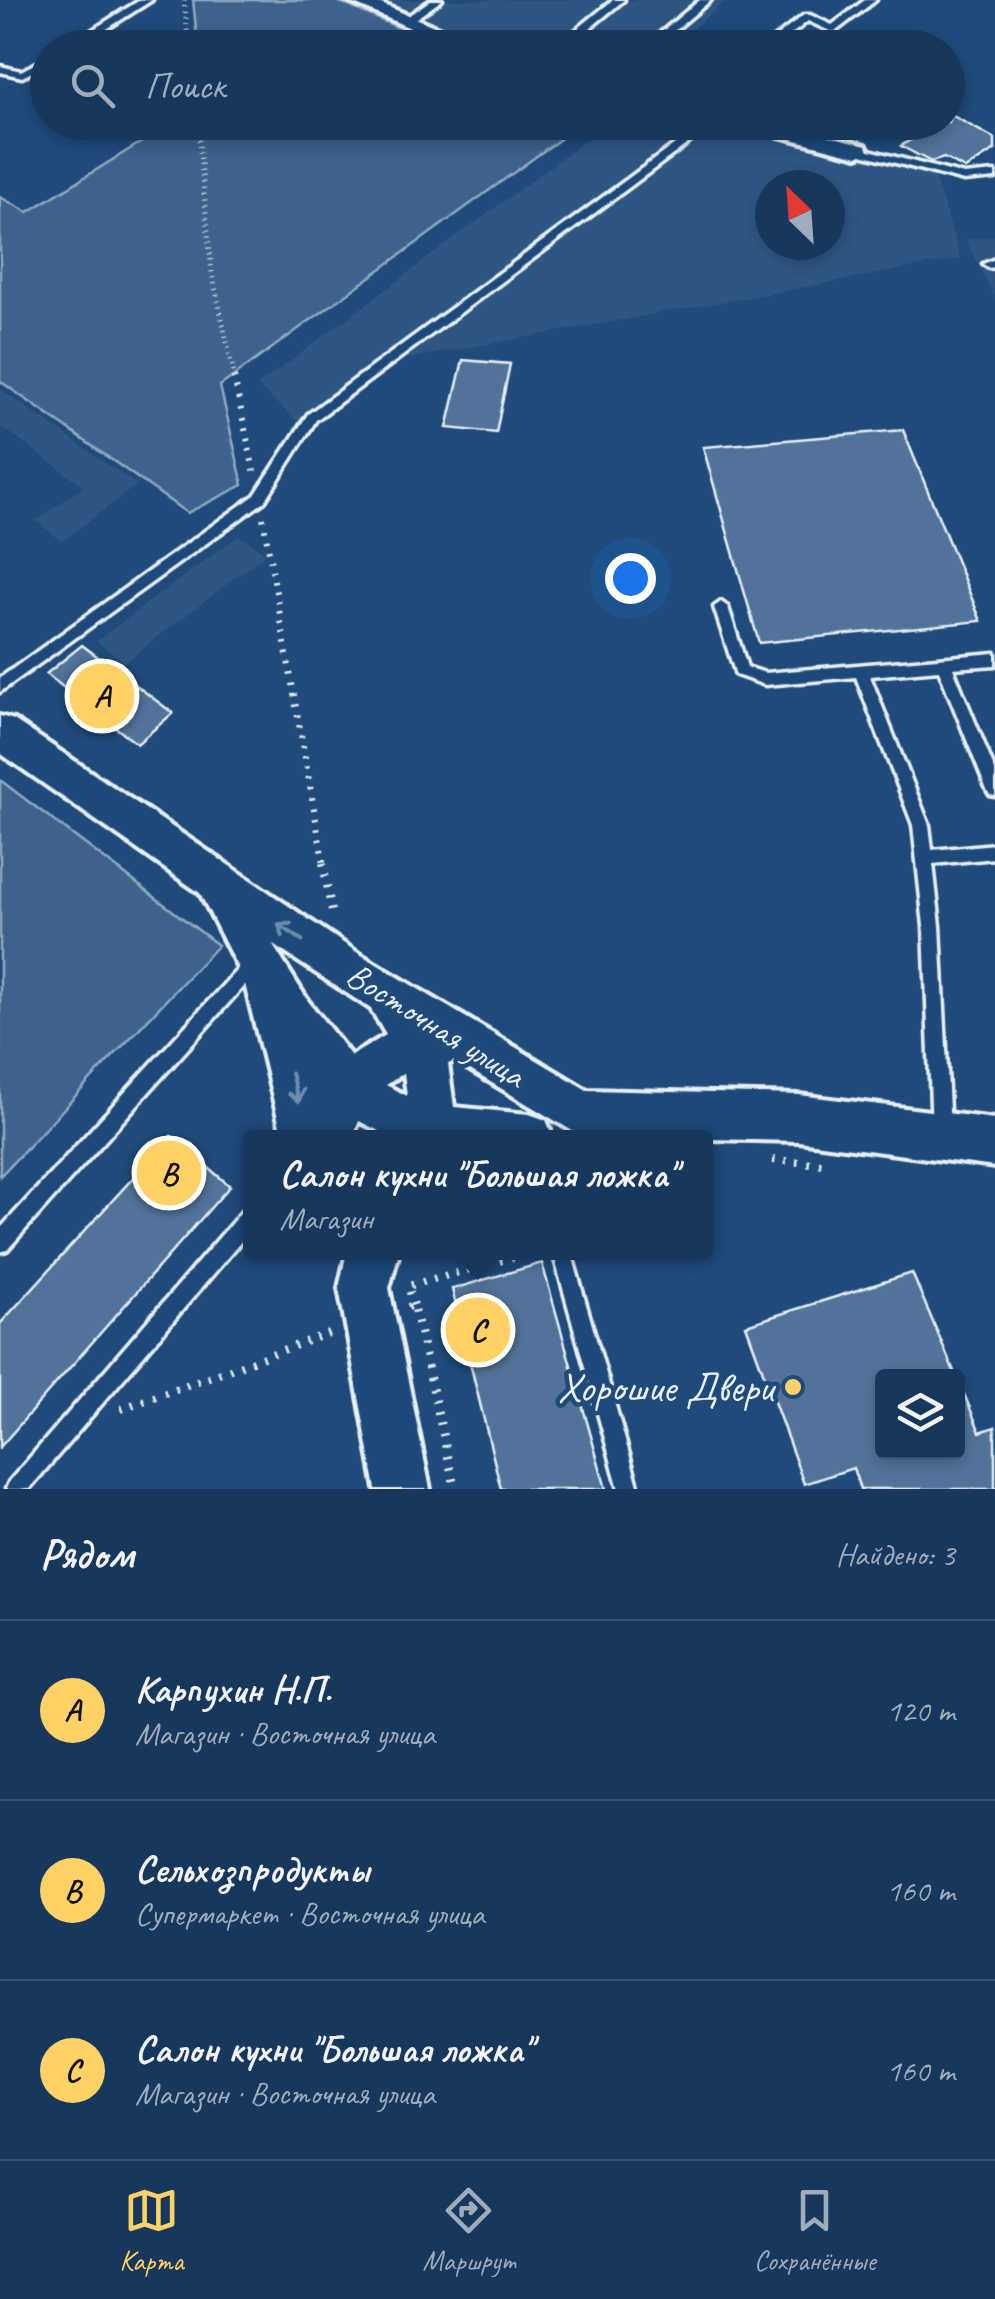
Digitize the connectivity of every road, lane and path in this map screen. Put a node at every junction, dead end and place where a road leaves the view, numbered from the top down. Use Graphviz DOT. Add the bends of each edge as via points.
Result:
graph roads {
  1 [pos="147,0"];
  2 [pos="184,0"];
  3 [pos="355,0"];
  4 [pos="437,0"];
  5 [pos="619,0"];
  6 [pos="706,0"];
  7 [pos="871,0"];
  8 [pos="405,22"];
  9 [pos="98,30"];
  10 [pos="187,30"];
  11 [pos="427,30"];
  12 [pos="582,30"];
  13 [pos="669,30"];
  14 [pos="792,30"];
  15 [pos="0,69"];
  16 [pos="30,70"];
  17 [pos="198,140"];
  18 [pos="688,140"];
  19 [pos="818,140"];
  20 [pos="858,150"];
  21 [pos="995,176"];
  22 [pos="260,498"];
  23 [pos="721,607"];
  24 [pos="995,659"];
  25 [pos="944,663"];
  26 [pos="861,670"];
  27 [pos="0,686"];
  28 [pos="0,732"];
  29 [pos="995,790"];
  30 [pos="995,850"];
  31 [pos="924,858"];
  32 [pos="202,873"];
  33 [pos="339,949"];
  34 [pos="262,965"];
  35 [pos="420,1046"];
  36 [pos="472,1048"];
  37 [pos="350,1090"];
  38 [pos="581,1113"];
  39 [pos="305,1130"];
  40 [pos="332,1130"];
  41 [pos="422,1130"];
  42 [pos="427,1130"];
  43 [pos="544,1130"];
  44 [pos="941,1135"];
  45 [pos="995,1143"];
  46 [pos="243,1225"];
  47 [pos="0,1243"];
  48 [pos="503,1260"];
  49 [pos="564,1260"];
  50 [pos="374,1284"];
  51 [pos="70,1428"];
  52 [pos="16,1489"];
  53 [pos="403,1489"];
  54 [pos="455,1489"];
  55 [pos="629,1489"];
  1 -- 9 [label="lane"];
  2 -- 10 [label="path"];
  3 -- 8 [label="street"];
  4 -- 8 [label="lane"];
  5 -- 12 [label="lane"];
  6 -- 13 [label="lane"];
  7 -- 14 [label="lane" via="833,29 808,18"];
  8 -- 11 [label="street"];
  15 -- 16 [label="lane"];
  17 -- 22 [label="path" via="212,273"];
  18 -- 22 [label="lane" via="312,417"];
  19 -- 20 [label="street"];
  20 -- 21 [label="lane" via="964,178"];
  22 -- 27 [label="lane"];
  22 -- 33 [label="path"];
  23 -- 26 [label="lane" via="740,671 765,679"];
  24 -- 25 [label="lane"];
  25 -- 26 [label="lane"];
  25 -- 29 [label="lane"];
  26 -- 31 [label="lane" via="921,825"];
  28 -- 32 [label="street, Восточная улица"];
  30 -- 31 [label="lane"];
  31 -- 44 [label="lane"];
  33 -- 32 [label="street, Восточная улица, one-way"];
  32 -- 34 [label="street" via="244,926"];
  33 -- 35 [label="street"];
  33 -- 36 [label="street, Восточная улица"];
  34 -- 37 [label="street" via="310,1046"];
  34 -- 39 [label="street, one-way"];
  34 -- 47 [label="lane"];
  35 -- 36 [label="street"];
  35 -- 37 [label="street" via="388,1054"];
  35 -- 42 [label="street" via="433,1084"];
  36 -- 38 [label="street, Восточная улица"];
  37 -- 40 [label="street"];
  37 -- 41 [label="street"];
  38 -- 43 [label="street"];
  38 -- 44 [label="street, Восточная улица" via="799,1118"];
  44 -- 45 [label="street, Восточная улица"];
  46 -- 51 [label="lane"];
  48 -- 50 [label="path" via="408,1286"];
  49 -- 55 [label="lane"];
  50 -- 51 [label="path"];
  50 -- 53 [label="street"];
  50 -- 54 [label="path"];
  51 -- 52 [label="lane"];
}
